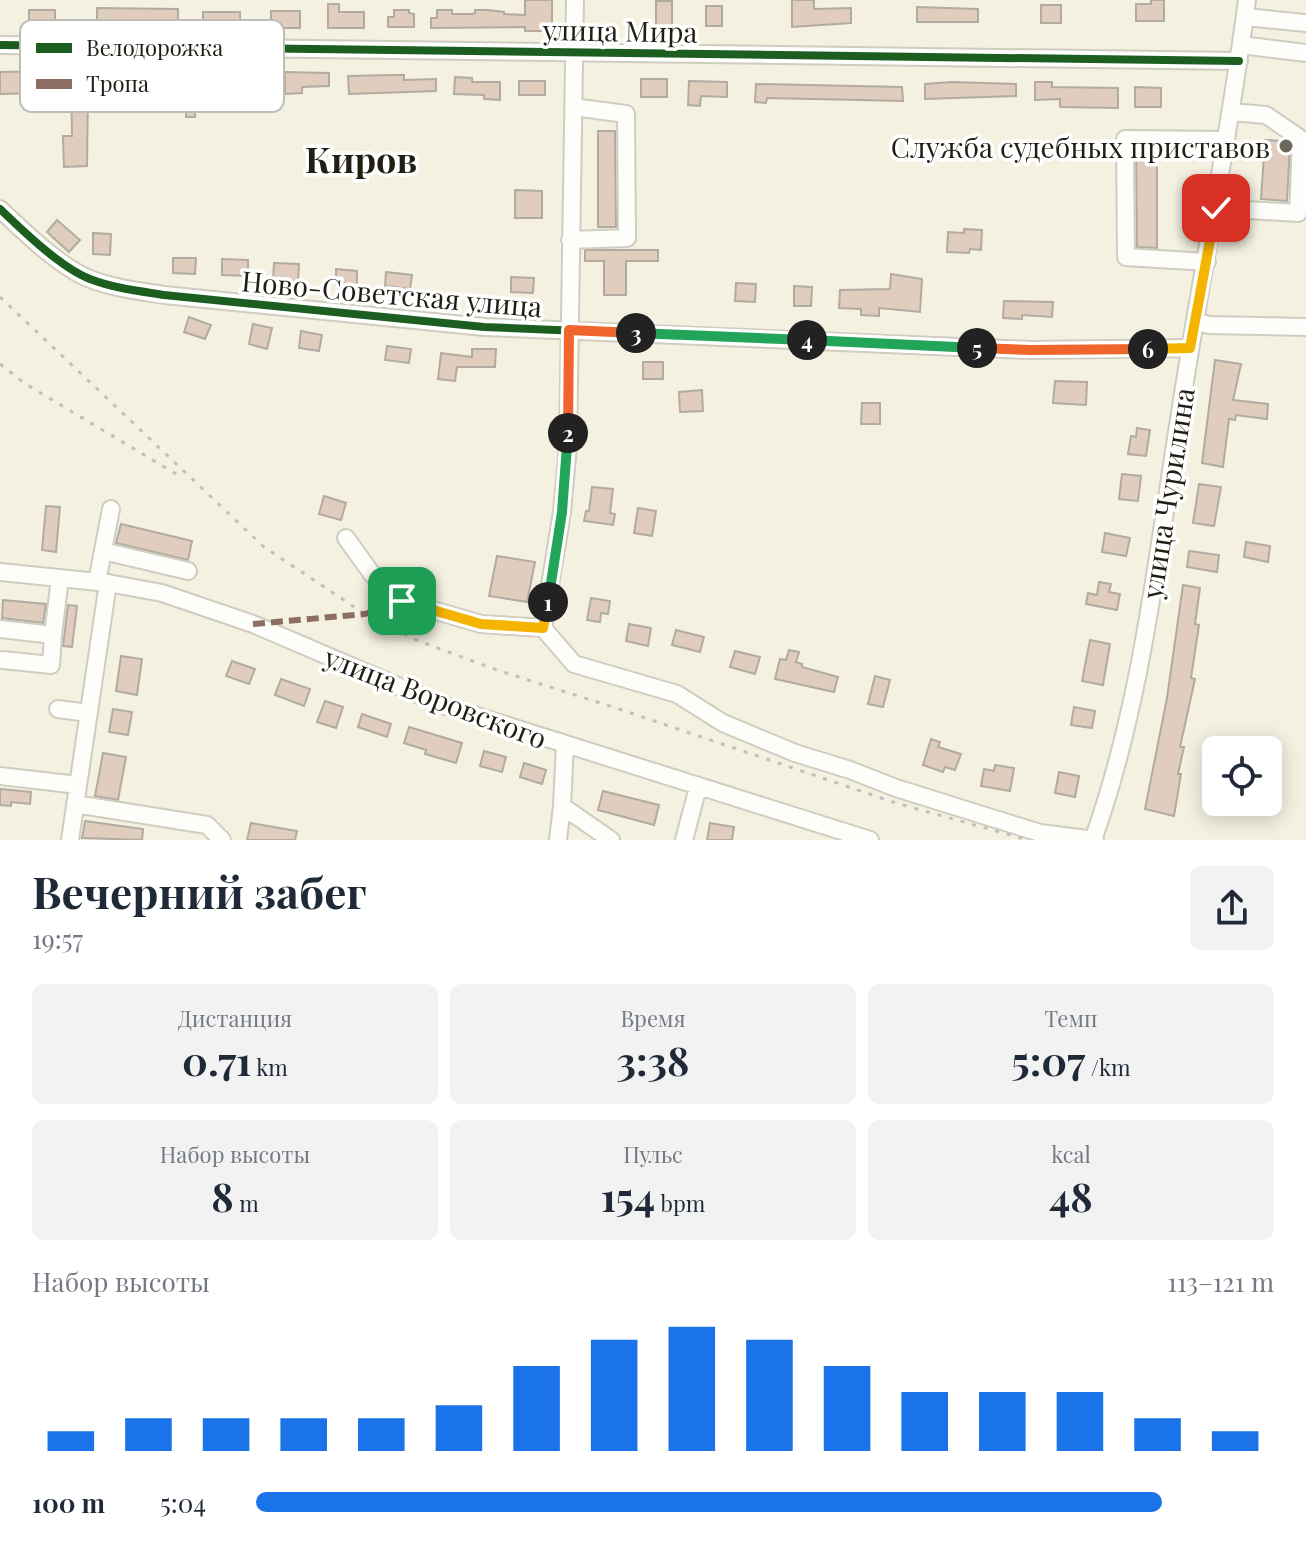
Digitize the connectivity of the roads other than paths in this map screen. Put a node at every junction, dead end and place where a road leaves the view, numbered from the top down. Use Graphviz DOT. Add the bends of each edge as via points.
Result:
graph roads {
  1 [pos="575,0"];
  2 [pos="1246,8"];
  3 [pos="1306,23"];
  4 [pos="0,45"];
  5 [pos="20,45"];
  6 [pos="284,48"];
  7 [pos="573,51"];
  8 [pos="1240,53"];
  9 [pos="1306,53"];
  10 [pos="573,107"];
  11 [pos="1231,112"];
  12 [pos="1226,140"];
  13 [pos="1216,208"];
  14 [pos="0,209"];
  15 [pos="570,240"];
  16 [pos="1207,262"];
  17 [pos="1197,322"];
  18 [pos="1306,327"];
  19 [pos="569,330"];
  20 [pos="1190,348"];
  21 [pos="111,509"];
  22 [pos="346,538"];
  23 [pos="103,551"];
  24 [pos="188,571"];
  25 [pos="0,572"];
  26 [pos="60,578"];
  27 [pos="103,582"];
  28 [pos="543,628"];
  29 [pos="0,629"];
  30 [pos="53,635"];
  31 [pos="3,660"];
  32 [pos="58,709"];
  33 [pos="88,713"];
  34 [pos="565,745"];
  35 [pos="0,776"];
  36 [pos="78,785"];
  37 [pos="698,787"];
  38 [pos="75,804"];
  39 [pos="562,806"];
  40 [pos="70,840"];
  41 [pos="222,840"];
  42 [pos="558,840"];
  43 [pos="611,840"];
  44 [pos="684,840"];
  45 [pos="870,840"];
  46 [pos="1094,840"];
  1 -- 7 [label="street"];
  2 -- 3 [label="street"];
  2 -- 8 [label="street, улица Чурилина"];
  4 -- 5 [label="street, улица Мира"];
  6 -- 7 [label="street, улица Мира"];
  7 -- 8 [label="street, улица Мира"];
  7 -- 10 [label="street"];
  8 -- 9 [label="street, улица Мира"];
  8 -- 11 [label="street, улица Чурилина"];
  10 -- 15 [label="street"];
  10 -- 15 [label="street" via="626,114 627,238"];
  11 -- 12 [label="street, улица Чурилина"];
  11 -- 13 [label="street" via="1266,115 1301,139 1298,213"];
  12 -- 13 [label="street, улица Чурилина"];
  12 -- 16 [label="street" via="1125,139 1126,257"];
  13 -- 16 [label="street, улица Чурилина"];
  14 -- 19 [label="street, Ново-Советская улица" via="31,240 86,278 115,287 484,327"];
  15 -- 19 [label="street"];
  16 -- 17 [label="street, улица Чурилина"];
  17 -- 18 [label="street"];
  17 -- 20 [label="street, улица Чурилина"];
  19 -- 20 [label="street, Ново-Советская улица" via="1031,350"];
  19 -- 28 [label="street" via="568,446"];
  20 -- 46 [label="street, улица Чурилина" via="1143,644"];
  21 -- 23 [label="street"];
  22 -- 28 [label="street" via="372,574 402,601 481,624"];
  23 -- 24 [label="street"];
  23 -- 27 [label="street"];
  25 -- 26 [label="street, улица Воровского"];
  26 -- 27 [label="street, улица Воровского"];
  26 -- 30 [label="street"];
  27 -- 33 [label="street"];
  27 -- 34 [label="street, улица Воровского" via="162,593 253,624 442,705"];
  28 -- 46 [label="street" via="574,664 677,694 723,723 795,753 1040,833"];
  29 -- 30 [label="street"];
  30 -- 31 [label="street" via="51,665"];
  32 -- 33 [label="street"];
  33 -- 36 [label="street"];
  34 -- 37 [label="street, улица Воровского"];
  34 -- 39 [label="street"];
  35 -- 36 [label="street"];
  36 -- 38 [label="street"];
  37 -- 44 [label="street"];
  37 -- 45 [label="street, улица Воровского"];
  38 -- 40 [label="street"];
  38 -- 41 [label="street" via="207,825"];
  39 -- 42 [label="street"];
  39 -- 43 [label="street"];
}
